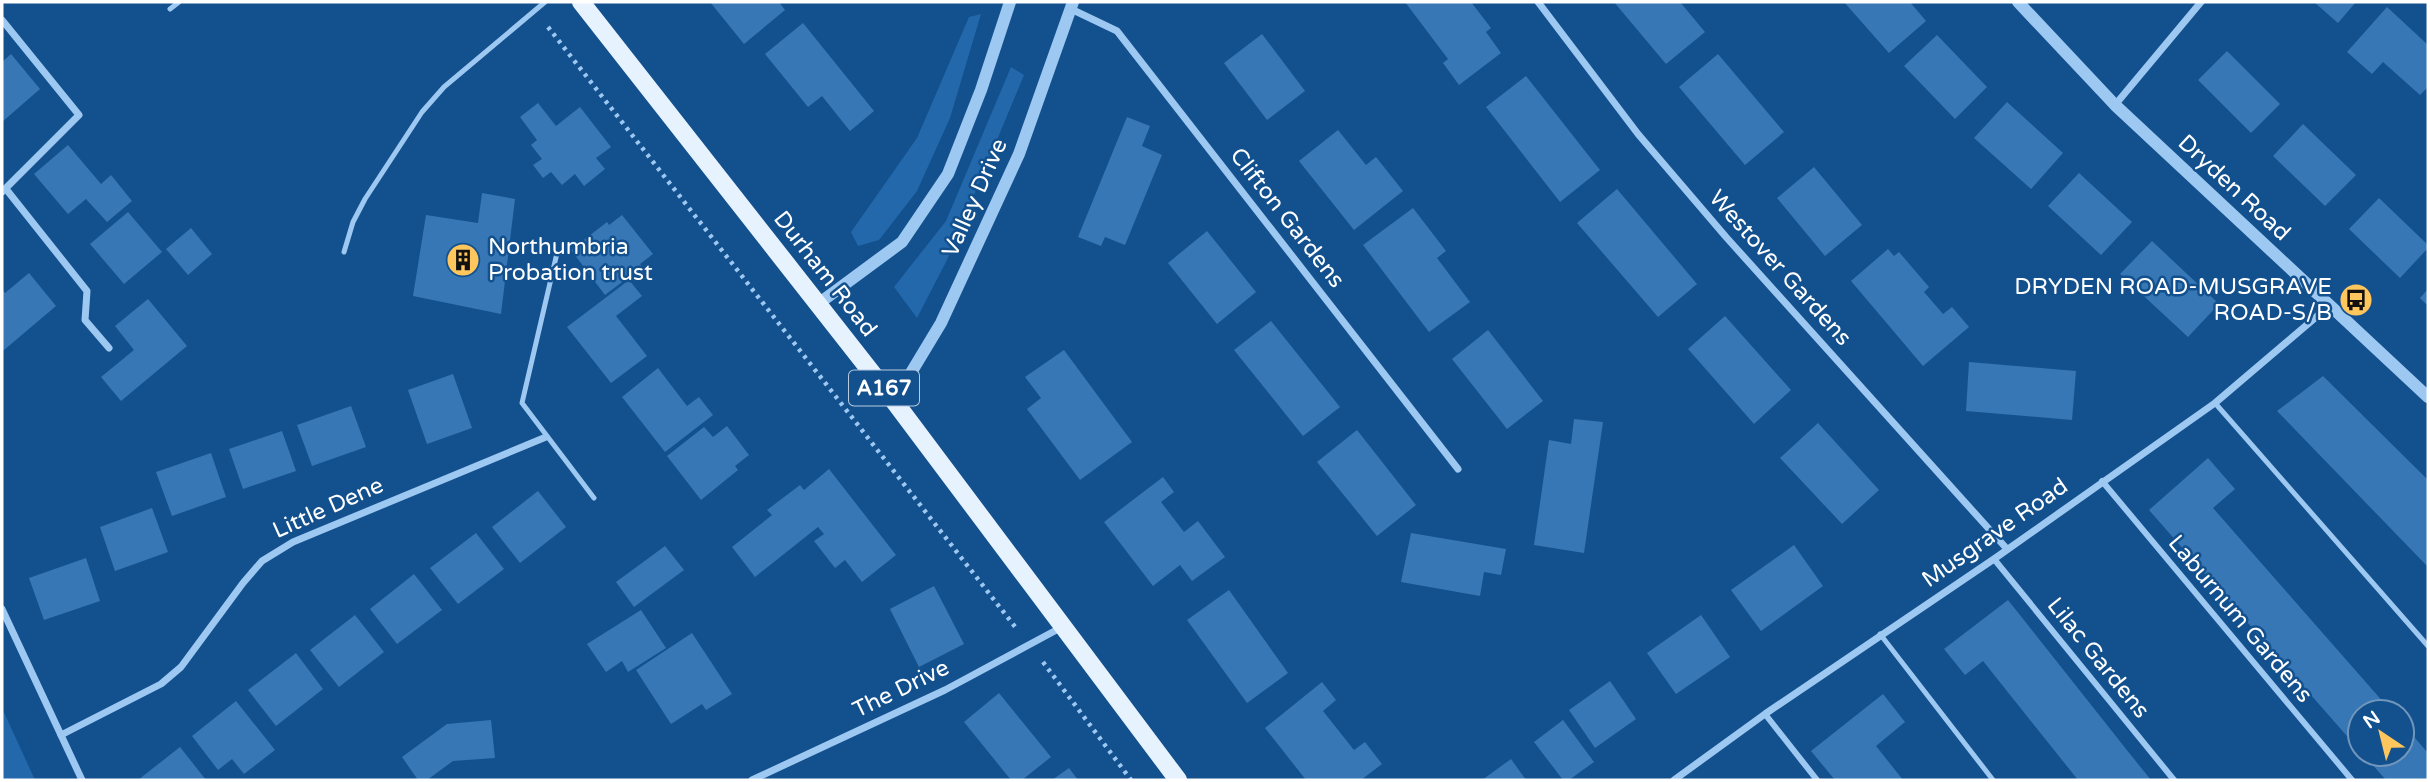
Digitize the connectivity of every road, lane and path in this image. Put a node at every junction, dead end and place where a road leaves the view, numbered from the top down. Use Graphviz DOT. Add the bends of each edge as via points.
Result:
graph roads {
  1 [pos="179,2"];
  2 [pos="545,2"];
  3 [pos="581,2"];
  4 [pos="1010,2"];
  5 [pos="1538,2"];
  6 [pos="2018,2"];
  7 [pos="2201,2"];
  8 [pos="1071,4"];
  9 [pos="170,9"];
  10 [pos="534,10"];
  11 [pos="2,20"];
  12 [pos="2115,105"];
  13 [pos="4,190"];
  14 [pos="344,252"];
  15 [pos="557,253"];
  16 [pos="818,304"];
  17 [pos="2329,306"];
  18 [pos="109,348"];
  19 [pos="2428,397"];
  20 [pos="894,401"];
  21 [pos="2215,403"];
  22 [pos="546,437"];
  23 [pos="1458,469"];
  24 [pos="2102,481"];
  25 [pos="594,498"];
  26 [pos="2007,549"];
  27 [pos="1994,559"];
  28 [pos="2,609"];
  29 [pos="1064,626"];
  30 [pos="1880,635"];
  31 [pos="1030,645"];
  32 [pos="2428,646"];
  33 [pos="1765,713"];
  34 [pos="61,735"];
  35 [pos="82,780"];
  36 [pos="752,780"];
  37 [pos="1131,780"];
  38 [pos="1178,780"];
  39 [pos="1674,780"];
  40 [pos="1817,780"];
  41 [pos="1993,780"];
  42 [pos="2174,780"];
  43 [pos="2352,780"];
  1 -- 9 [label="lane"];
  2 -- 10 [label="lane"];
  3 -- 16 [label="main road, Durham Road / A167"];
  4 -- 16 [label="street, Valley Drive" via="948,174 902,242"];
  5 -- 26 [label="street, Westover Gardens" via="1638,134 1726,237"];
  6 -- 12 [label="street, Dryden Road"];
  7 -- 12 [label="street"];
  8 -- 20 [label="street, Valley Drive" via="1019,154 941,323"];
  8 -- 23 [label="street, Clifton Gardens" via="1117,31"];
  10 -- 14 [label="lane" via="444,87 422,112 365,198"];
  10 -- 31 [label="path"];
  11 -- 13 [label="street" via="79,115"];
  12 -- 17 [label="street, Dryden Road"];
  13 -- 18 [label="street" via="87,291 86,320"];
  15 -- 22 [label="lane" via="522,403"];
  16 -- 20 [label="main road, Durham Road / A167"];
  17 -- 19 [label="street, Dryden Road"];
  17 -- 21 [label="street, Musgrave Road"];
  20 -- 29 [label="main road, Durham Road / A167"];
  21 -- 24 [label="street, Musgrave Road"];
  21 -- 32 [label="lane"];
  22 -- 25 [label="lane"];
  22 -- 34 [label="street, Little Dene" via="293,541 255,568 181,667 160,684"];
  24 -- 26 [label="street, Musgrave Road"];
  24 -- 43 [label="street, Laburnum Gardens"];
  26 -- 27 [label="street, Musgrave Road"];
  27 -- 30 [label="street, Musgrave Road"];
  27 -- 42 [label="street, Lilac Gardens"];
  28 -- 34 [label="street"];
  29 -- 31 [label="street, The Drive"];
  29 -- 38 [label="main road, Durham Road / A167"];
  30 -- 33 [label="street, Musgrave Road"];
  30 -- 41 [label="lane"];
  31 -- 36 [label="street, The Drive"];
  31 -- 37 [label="path"];
  33 -- 39 [label="street, Musgrave Road"];
  33 -- 40 [label="street"];
  34 -- 35 [label="street"];
}
